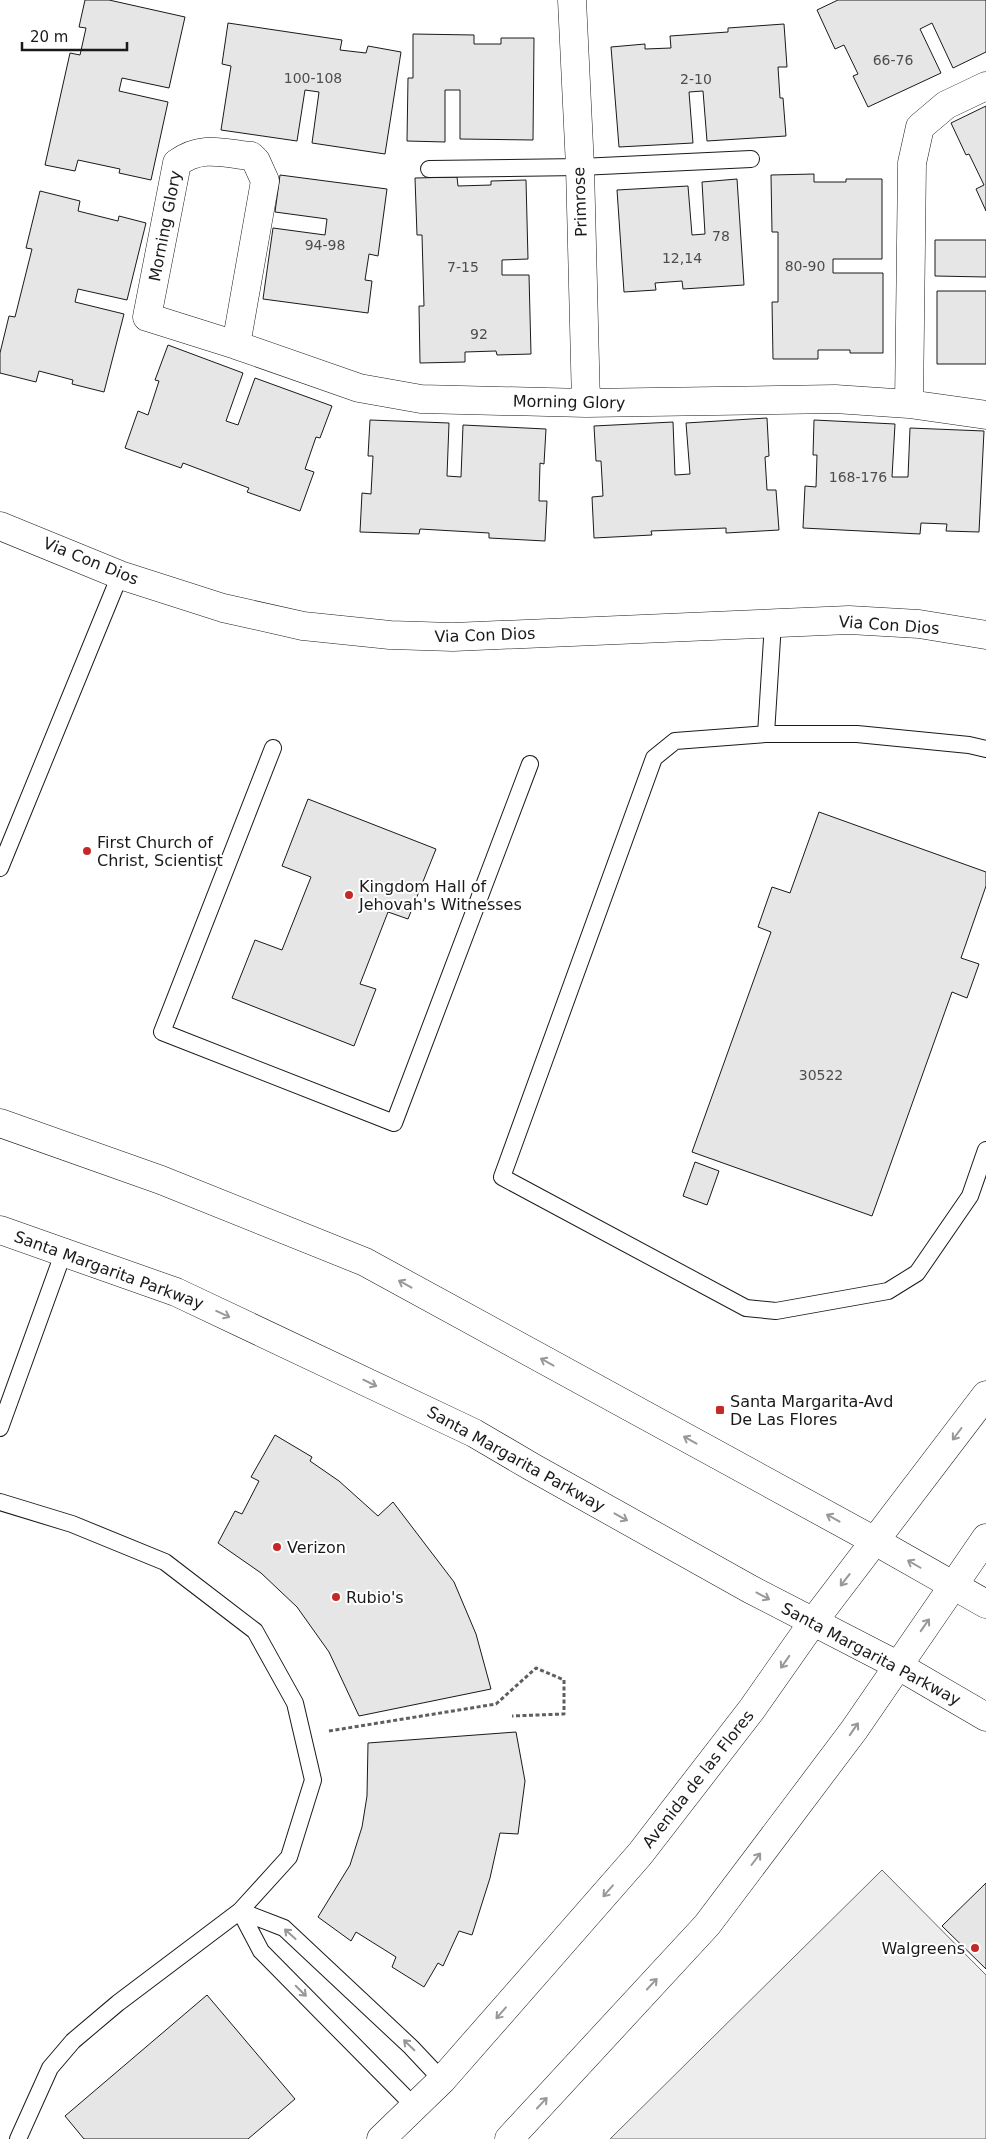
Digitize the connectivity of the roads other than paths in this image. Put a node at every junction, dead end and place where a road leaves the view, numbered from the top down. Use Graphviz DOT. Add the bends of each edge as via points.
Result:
graph roads {
  1 [pos="572,0"];
  2 [pos="986,86"];
  3 [pos="751,159"];
  4 [pos="580,167"];
  5 [pos="429,169"];
  6 [pos="236,345"];
  7 [pos="586,404"];
  8 [pos="909,404"];
  9 [pos="986,415"];
  10 [pos="0,526"];
  11 [pos="120,575"];
  12 [pos="773,623"];
  13 [pos="986,634"];
  14 [pos="766,734"];
  15 [pos="273,748"];
  16 [pos="986,749"];
  17 [pos="530,764"];
  18 [pos="0,868"];
  19 [pos="0,1123"];
  20 [pos="986,1150"];
  21 [pos="0,1230"];
  22 [pos="64,1251"];
  23 [pos="986,1395"];
  24 [pos="0,1428"];
  25 [pos="0,1502"];
  26 [pos="986,1538"];
  27 [pos="875,1541"];
  28 [pos="952,1586"];
  29 [pos="986,1604"];
  30 [pos="813,1622"];
  31 [pos="897,1665"];
  32 [pos="986,1716"];
  33 [pos="240,1911"];
  34 [pos="442,2080"];
  35 [pos="415,2107"];
  36 [pos="18,2139"];
  37 [pos="381,2139"];
  38 [pos="509,2139"];
  1 -- 4 [label="main road, Primrose"];
  2 -- 8 [label="main road" via="946,106 920,127 912,163"];
  3 -- 4 [label="lane"];
  4 -- 5 [label="lane"];
  4 -- 7 [label="main road, Primrose"];
  6 -- 6 [label="main road, Morning Glory" via="266,181 251,156 200,151 177,163 148,317"];
  6 -- 7 [label="main road, Morning Glory" via="359,388 421,398"];
  7 -- 8 [label="main road, Morning Glory" via="834,399"];
  8 -- 9 [label="main road, Morning Glory"];
  10 -- 11 [label="main road, Via Con Dios"];
  11 -- 12 [label="main road, Via Con Dios" via="223,608 303,626 390,635 453,638"];
  11 -- 18 [label="lane"];
  12 -- 13 [label="main road, Via Con Dios" via="849,620 920,624"];
  12 -- 14 [label="lane"];
  14 -- 16 [label="lane" via="857,734"];
  14 -- 20 [label="lane" via="675,741 654,758 502,1177 746,1308 776,1311 888,1291 917,1273 970,1196"];
  15 -- 17 [label="lane" via="162,1032 394,1123"];
  27 -- 19 [label="main road, one-way" via="365,1262 161,1180"];
  21 -- 22 [label="main road, Santa Margarita Parkway"];
  22 -- 24 [label="lane"];
  22 -- 30 [label="main road, Santa Margarita Parkway, one-way" via="176,1292 474,1433"];
  23 -- 27 [label="main road, Avenida de las Flores, one-way"];
  25 -- 33 [label="lane" via="80,1528 165,1562 255,1631 295,1703 313,1780 289,1857"];
  26 -- 28 [label="main road"];
  28 -- 27 [label="main road, one-way"];
  27 -- 30 [label="main road, Avenida de las Flores, one-way"];
  28 -- 29 [label="main road"];
  31 -- 28 [label="main road, one-way"];
  30 -- 31 [label="main road, Santa Margarita Parkway"];
  30 -- 34 [label="main road, Avenida de las Flores, one-way" via="752,1709 640,1854"];
  31 -- 32 [label="main road, Santa Margarita Parkway"];
  38 -- 31 [label="main road, one-way" via="707,1925 854,1730"];
  34 -- 33 [label="lane, one-way" via="412,2047 284,1928"];
  33 -- 35 [label="lane, one-way" via="262,1951"];
  33 -- 36 [label="lane" via="72,2041 50,2068"];
  34 -- 35 [label="main road, Avenida de las Flores"];
  35 -- 37 [label="main road, Avenida de las Flores"];
}
